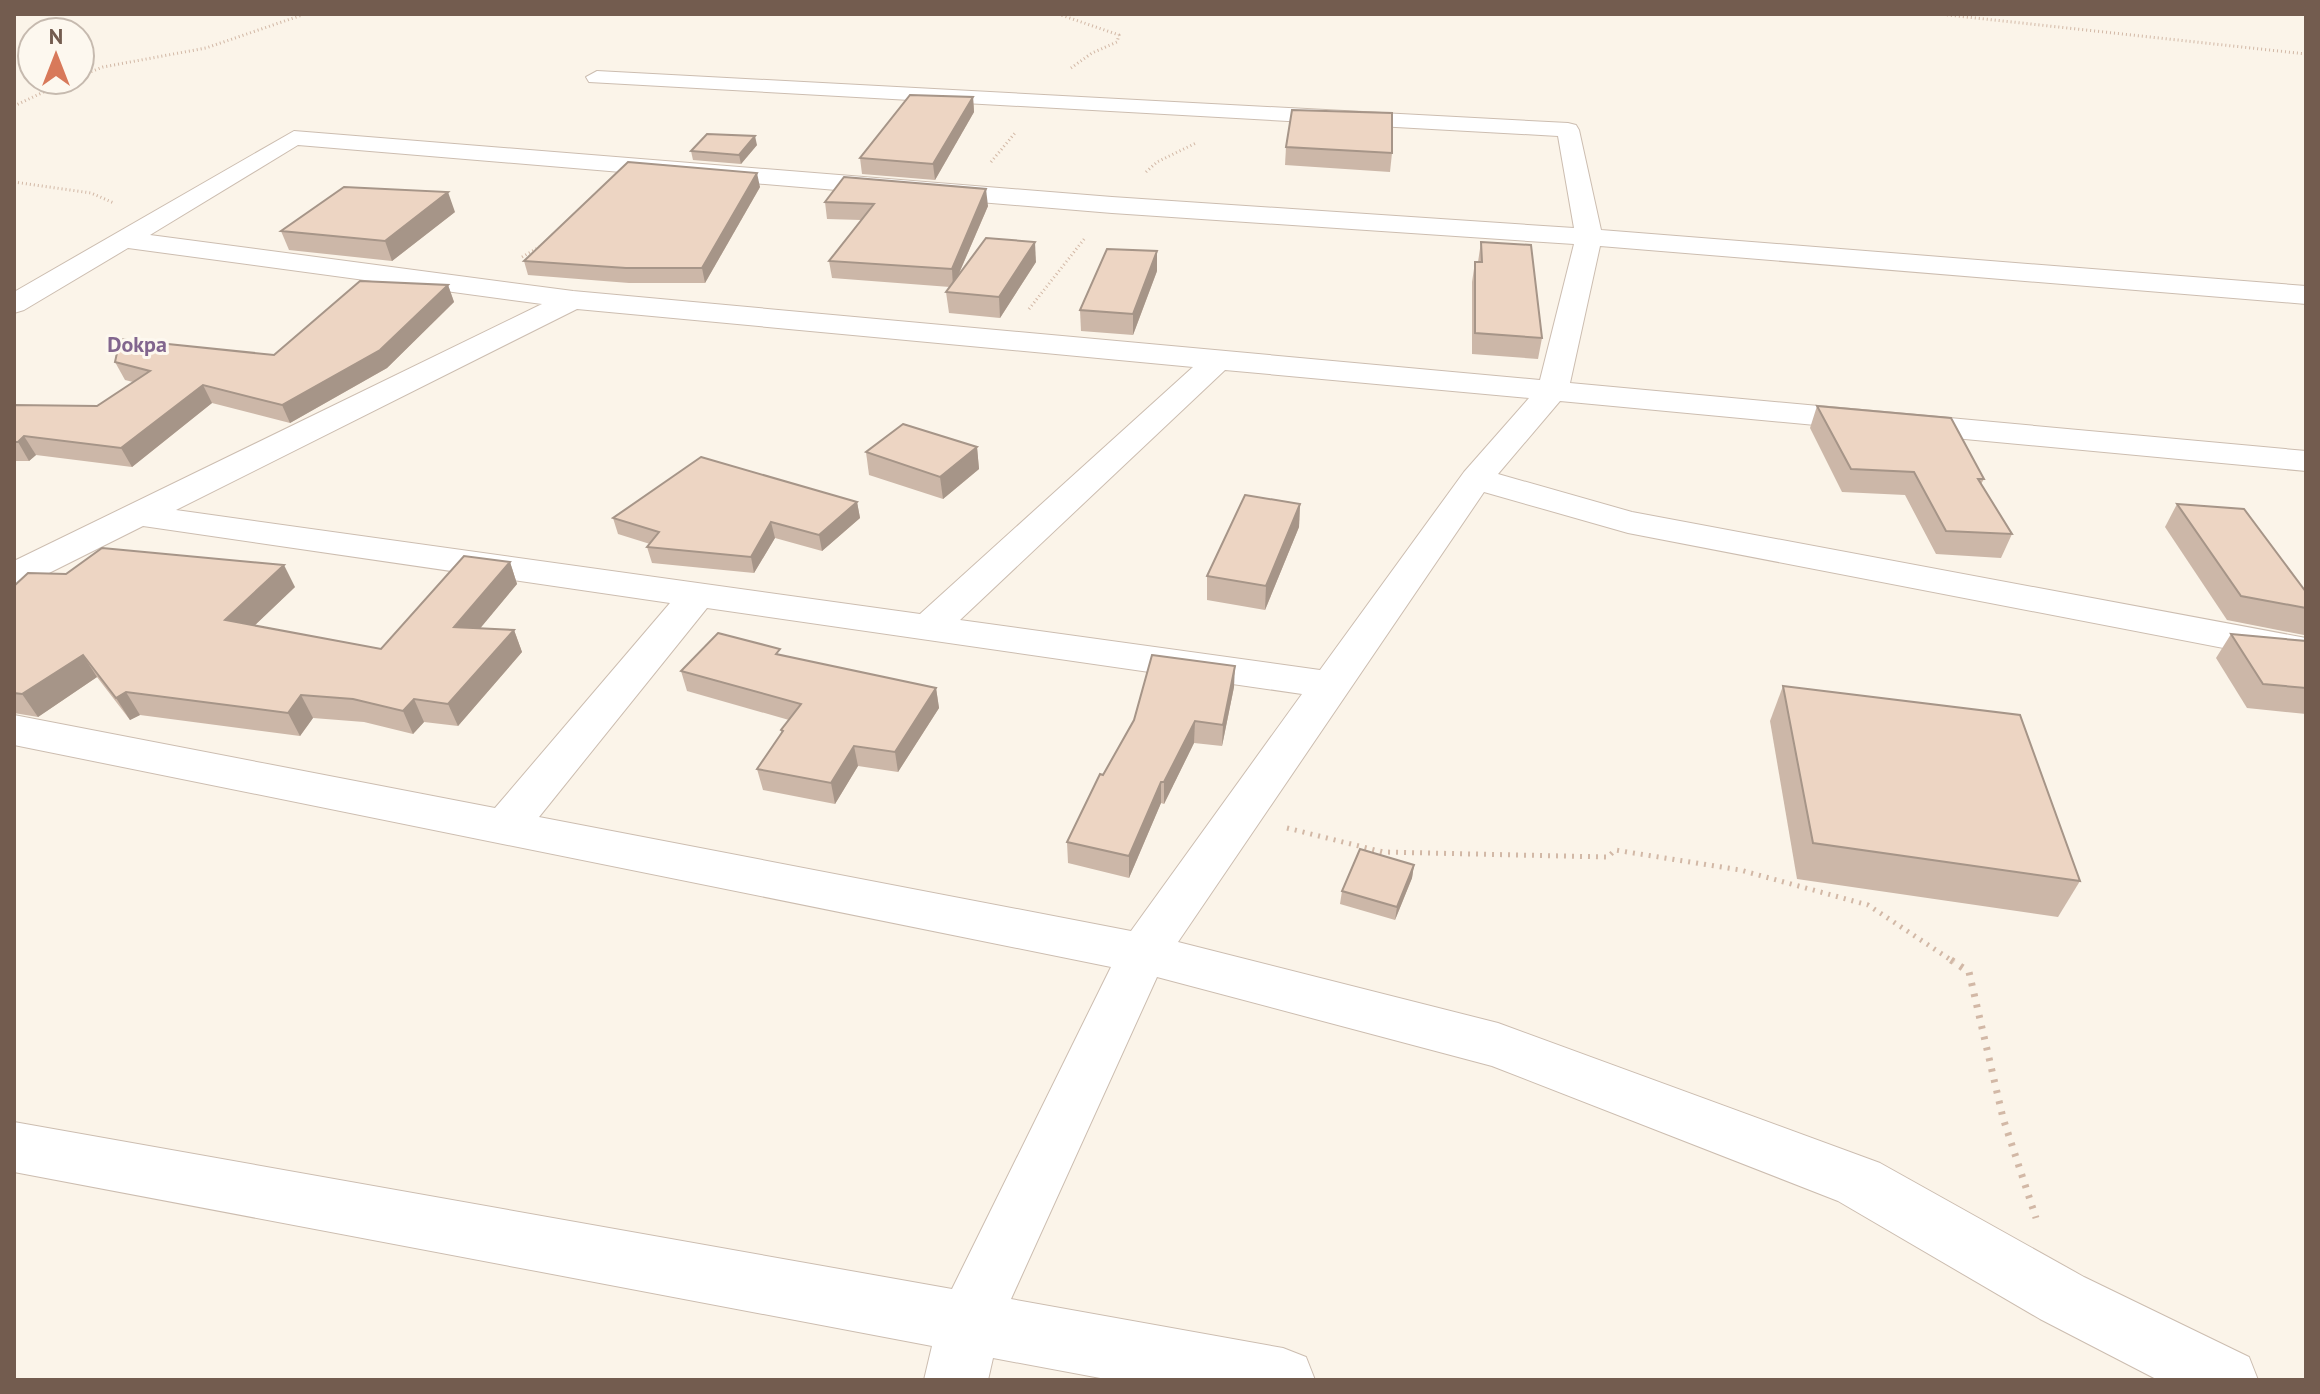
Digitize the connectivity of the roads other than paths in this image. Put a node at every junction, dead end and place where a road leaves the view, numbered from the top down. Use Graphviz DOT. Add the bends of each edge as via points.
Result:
graph roads {
  1 [pos="597,77"];
  2 [pos="1589,237"];
  3 [pos="123,239"];
  4 [pos="2306,295"];
  5 [pos="573,300"];
  6 [pos="14,304"];
  7 [pos="1218,360"];
  8 [pos="1553,390"];
  9 [pos="2251,456"];
  10 [pos="2306,461"];
  11 [pos="1476,479"];
  12 [pos="2306,479"];
  13 [pos="138,515"];
  14 [pos="14,576"];
  15 [pos="697,595"];
  16 [pos="928,628"];
  17 [pos="2306,651"];
  18 [pos="1331,685"];
  19 [pos="14,730"];
  20 [pos="505,827"];
  21 [pos="1143,953"];
  22 [pos="14,1147"];
  23 [pos="962,1351"];
  24 [pos="1283,1380"];
  25 [pos="2226,1380"];
  1 -- 2 [label="street" via="1568,130"];
  2 -- 3 [label="street" via="1112,205 294,138"];
  2 -- 4 [label="street"];
  2 -- 8 [label="street"];
  3 -- 5 [label="street"];
  3 -- 6 [label="street"];
  5 -- 7 [label="street"];
  5 -- 13 [label="street"];
  7 -- 8 [label="street"];
  7 -- 16 [label="street"];
  8 -- 9 [label="street"];
  8 -- 11 [label="street"];
  9 -- 10 [label="street"];
  9 -- 12 [label="street"];
  11 -- 17 [label="street" via="1628,522"];
  11 -- 18 [label="street"];
  13 -- 14 [label="street"];
  13 -- 15 [label="street"];
  15 -- 16 [label="street"];
  15 -- 20 [label="street"];
  16 -- 18 [label="street"];
  18 -- 21 [label="street"];
  19 -- 20 [label="street"];
  20 -- 21 [label="street"];
  21 -- 23 [label="street"];
  21 -- 25 [label="street" via="1498,1045 1859,1182 2062,1298"];
  22 -- 23 [label="street"];
  23 -- 24 [label="street"];
}
